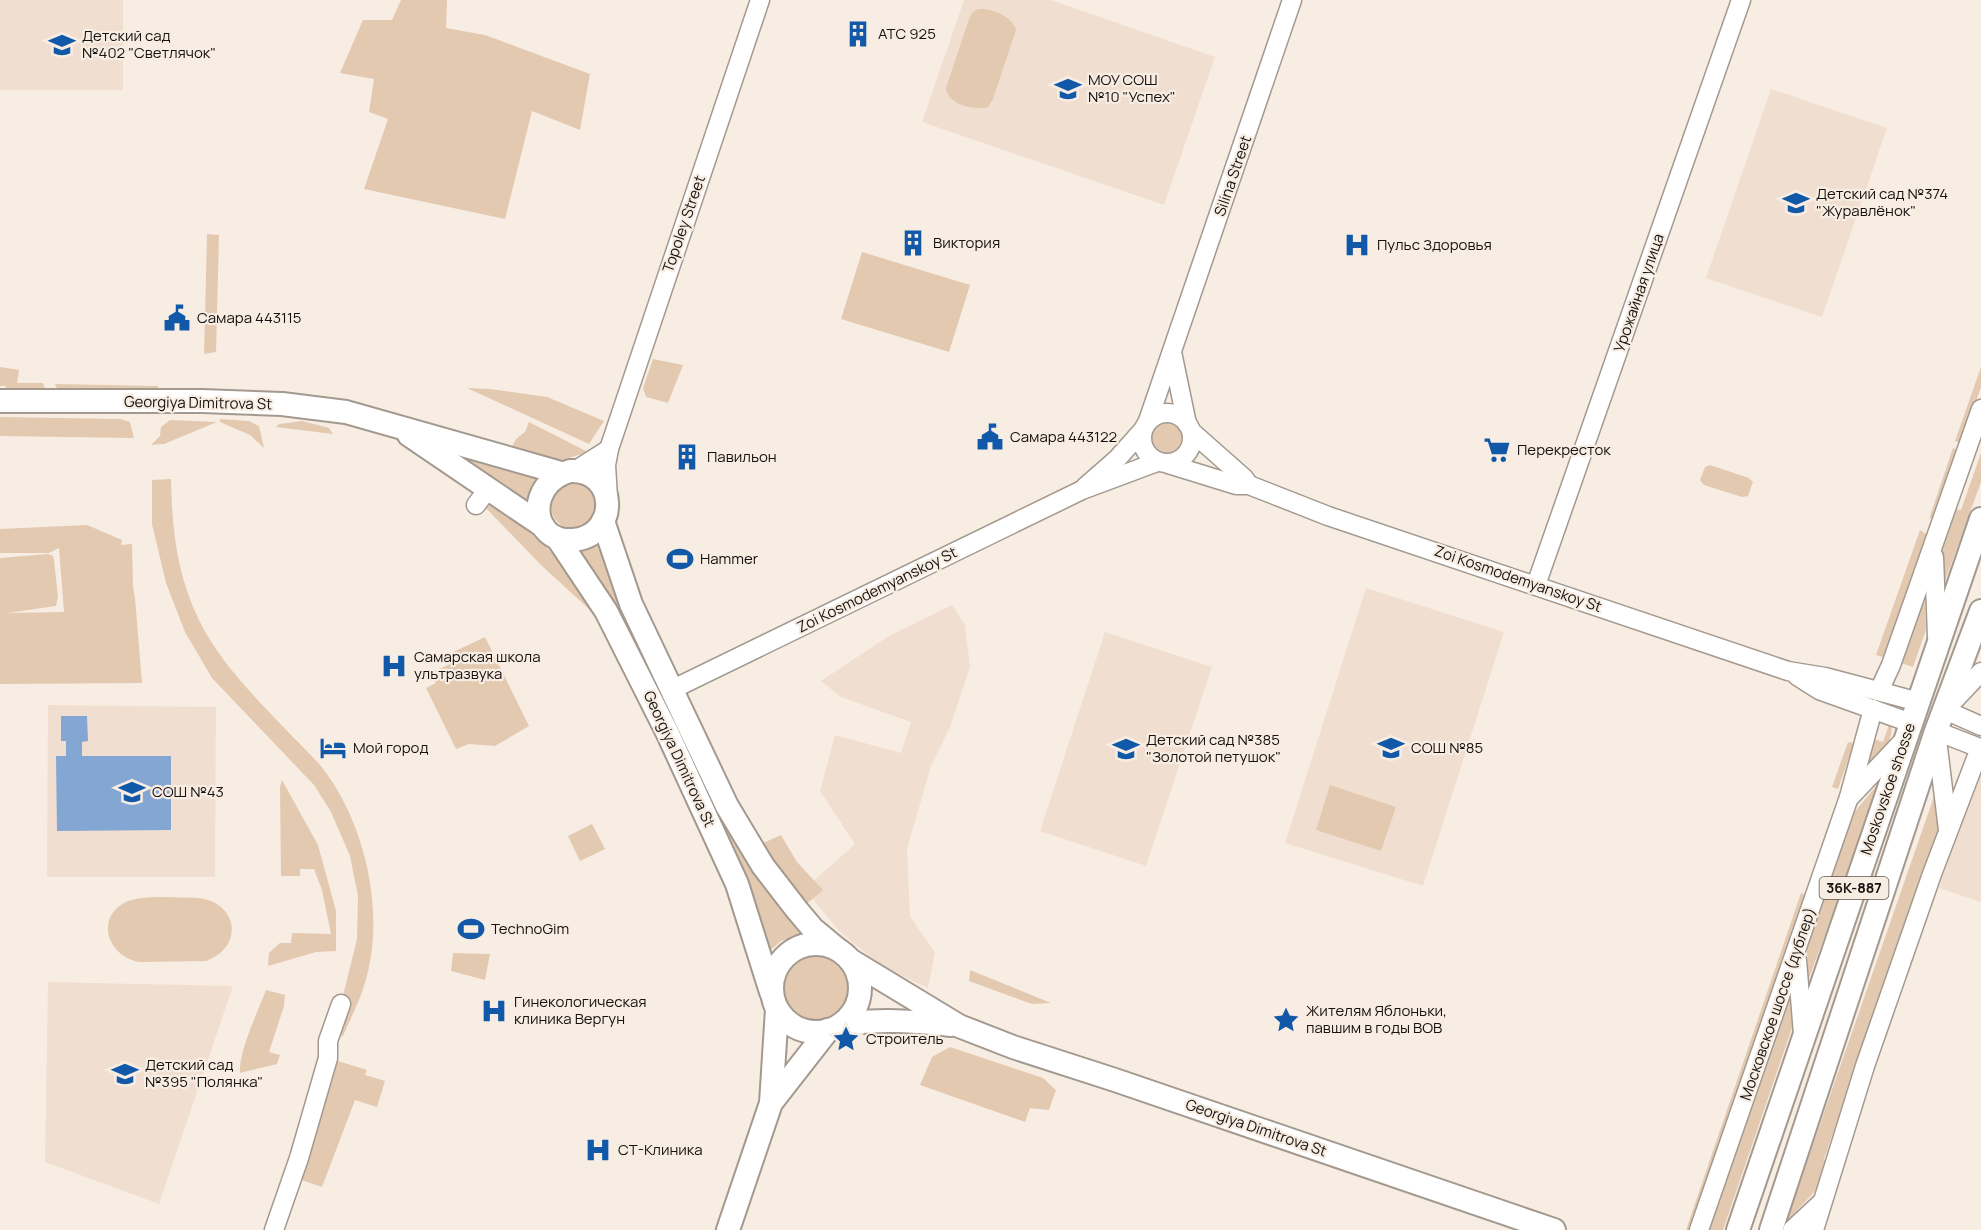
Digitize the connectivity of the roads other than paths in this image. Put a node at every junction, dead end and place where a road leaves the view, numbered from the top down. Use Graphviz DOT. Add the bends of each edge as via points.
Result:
graph roads {
  1 [pos="760,0"];
  2 [pos="1292,0"];
  3 [pos="1741,0"];
  4 [pos="1172,352"];
  5 [pos="0,400"];
  6 [pos="1981,410"];
  7 [pos="393,424"];
  8 [pos="1145,426"];
  9 [pos="1190,428"];
  10 [pos="609,449"];
  11 [pos="1162,463"];
  12 [pos="569,472"];
  13 [pos="1250,485"];
  14 [pos="1082,490"];
  15 [pos="606,510"];
  16 [pos="1981,519"];
  17 [pos="550,533"];
  18 [pos="1933,546"];
  19 [pos="1536,585"];
  20 [pos="1981,611"];
  21 [pos="1938,645"];
  22 [pos="1981,672"];
  23 [pos="673,689"];
  24 [pos="1876,700"];
  25 [pos="1919,702"];
  26 [pos="1940,721"];
  27 [pos="1981,726"];
  28 [pos="1908,731"];
  29 [pos="1980,748"];
  30 [pos="1849,797"];
  31 [pos="1948,830"];
  32 [pos="1797,952"];
  33 [pos="844,955"];
  34 [pos="774,1000"];
  35 [pos="341,1004"];
  36 [pos="959,1026"];
  37 [pos="835,1027"];
  38 [pos="1803,1036"];
  39 [pos="771,1103"];
  40 [pos="1823,1200"];
  41 [pos="274,1230"];
  42 [pos="728,1230"];
  43 [pos="1554,1230"];
  44 [pos="1699,1230"];
  45 [pos="1738,1230"];
  46 [pos="1771,1230"];
  47 [pos="1792,1230"];
  48 [pos="1814,1230"];
  1 -- 10 [label="street, Topoley Street"];
  2 -- 4 [label="street, Silina Street"];
  3 -- 19 [label="street, Урожайная улица"];
  4 -- 8 [label="street, Silina Street"];
  4 -- 9 [label="street"];
  5 -- 7 [label="main road, Georgiya Dimitrova St" via="282,404 346,412"];
  6 -- 18 [label="street, Московское шоссе (дублер)"];
  7 -- 12 [label="main road, Georgiya Dimitrova St"];
  7 -- 17 [label="main road, Georgiya Dimitrova St" via="482,497"];
  8 -- 9 [label="street" via="1159,414 1171,414"];
  8 -- 11 [label="street" via="1142,443 1148,455"];
  8 -- 14 [label="street, Zoi Kosmodemyanskoy St" via="1117,459"];
  9 -- 11 [label="street" via="1188,452 1180,460"];
  9 -- 13 [label="street, Zoi Kosmodemyanskoy St"];
  10 -- 12 [label="street"];
  10 -- 15 [label="street, Topoley Street"];
  11 -- 13 [label="street, Zoi Kosmodemyanskoy St" via="1236,485"];
  11 -- 14 [label="street, Zoi Kosmodemyanskoy St"];
  12 -- 15 [label="main road" via="584,471 598,480 603,487"];
  12 -- 17 [label="main road" via="550,480 538,502 539,513"];
  13 -- 19 [label="street, Zoi Kosmodemyanskoy St" via="1328,516"];
  14 -- 23 [label="street, Zoi Kosmodemyanskoy St"];
  15 -- 17 [label="main road" via="597,531 587,537 574,540"];
  15 -- 23 [label="main road, Georgiya Dimitrova St" via="631,604"];
  16 -- 21 [label="main road, Moskovskoe shosse / 36К-887"];
  17 -- 34 [label="main road, Georgiya Dimitrova St" via="606,611 668,734 737,884"];
  18 -- 21 [label="street"];
  18 -- 24 [label="street, Московское шоссе (дублер)"];
  19 -- 24 [label="street, Zoi Kosmodemyanskoy St" via="1788,671 1819,690"];
  20 -- 26 [label="main road, Moskovskoe shosse / 36К-887"];
  21 -- 25 [label="main road, Moskovskoe shosse / 36К-887"];
  22 -- 26 [label="street"];
  23 -- 33 [label="main road, Georgiya Dimitrova St" via="727,806 763,866 813,929"];
  24 -- 25 [label="street"];
  24 -- 28 [label="street"];
  24 -- 30 [label="street, Московское шоссе (дублер)"];
  25 -- 26 [label="main road"];
  25 -- 28 [label="main road, Moskovskoe shosse / 36К-887"];
  26 -- 27 [label="street"];
  26 -- 28 [label="main road"];
  26 -- 29 [label="street"];
  26 -- 31 [label="street"];
  26 -- 46 [label="main road, Moskovskoe shosse / 36К-887"];
  28 -- 30 [label="street"];
  28 -- 38 [label="main road, Moskovskoe shosse / 36К-887"];
  29 -- 31 [label="street"];
  30 -- 32 [label="street, Московское шоссе (дублер)"];
  31 -- 40 [label="street"];
  32 -- 38 [label="street"];
  32 -- 44 [label="street, Московское шоссе (дублер)"];
  33 -- 34 [label="main road" via="824,945 811,944 789,953 775,972"];
  33 -- 36 [label="main road, Georgiya Dimitrova St"];
  33 -- 37 [label="main road" via="860,981 859,994 854,1010"];
  34 -- 37 [label="main road" via="788,1023 799,1028 813,1032"];
  34 -- 39 [label="main road"];
  35 -- 41 [label="street" via="302,1148"];
  36 -- 37 [label="main road, Georgiya Dimitrova St" via="869,1020"];
  36 -- 43 [label="main road, Georgiya Dimitrova St"];
  37 -- 39 [label="main road"];
  38 -- 45 [label="main road, Moskovskoe shosse / 36К-887"];
  39 -- 42 [label="main road"];
  40 -- 47 [label="street"];
  40 -- 48 [label="street"];
}
